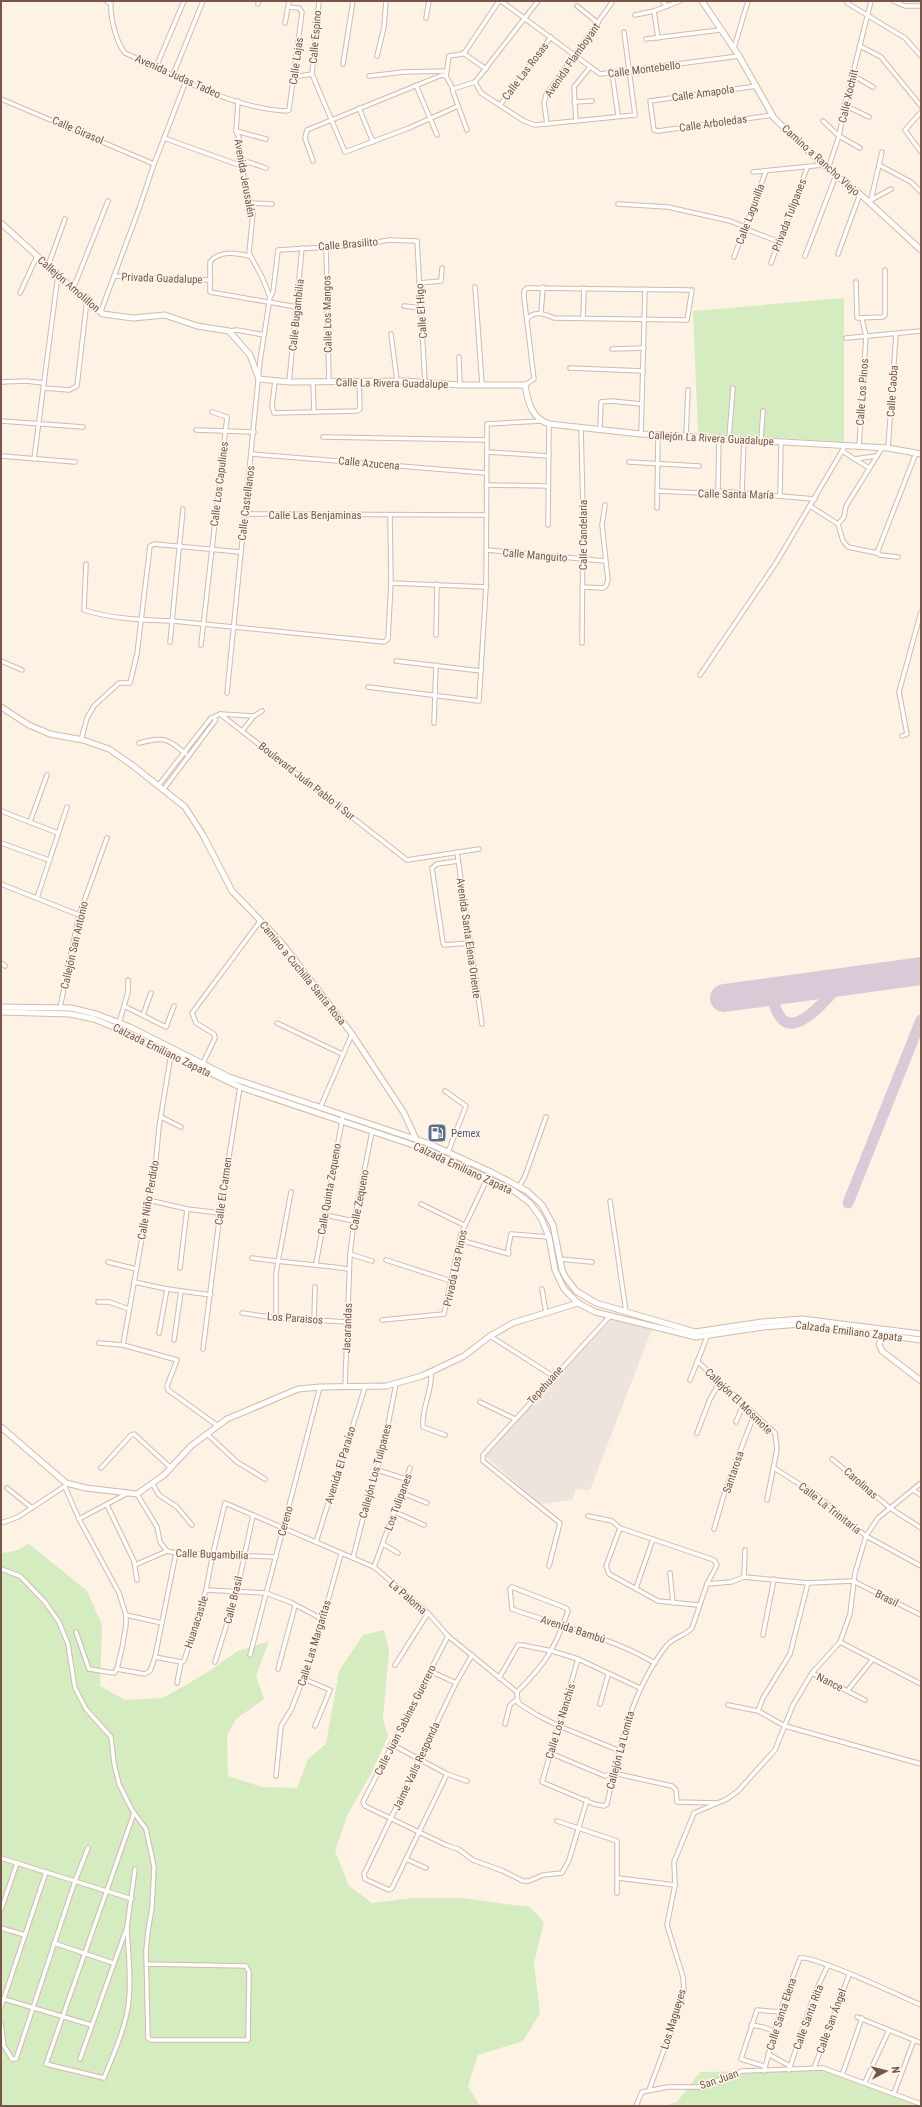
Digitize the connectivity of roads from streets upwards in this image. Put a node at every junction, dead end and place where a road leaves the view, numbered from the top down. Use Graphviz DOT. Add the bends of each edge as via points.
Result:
graph roads {
  1 [pos="106,1"];
  2 [pos="184,1"];
  3 [pos="203,1"];
  4 [pos="289,1"];
  5 [pos="318,1"];
  6 [pos="353,1"];
  7 [pos="386,1"];
  8 [pos="429,1"];
  9 [pos="499,1"];
  10 [pos="538,1"];
  11 [pos="613,1"];
  12 [pos="662,1"];
  13 [pos="680,1"];
  14 [pos="702,1"];
  15 [pos="748,1"];
  16 [pos="871,1"];
  17 [pos="893,1"];
  18 [pos="111,2"];
  19 [pos="847,3"];
  20 [pos="577,6"];
  21 [pos="667,6"];
  22 [pos="921,6"];
  23 [pos="288,7"];
  24 [pos="654,11"];
  25 [pos="635,15"];
  26 [pos="868,16"];
  27 [pos="426,18"];
  28 [pos="524,18"];
  29 [pos="598,23"];
  30 [pos="285,24"];
  31 [pos="720,30"];
  32 [pos="624,32"];
  33 [pos="551,37"];
  34 [pos="658,38"];
  35 [pos="646,39"];
  36 [pos="860,46"];
  37 [pos="734,48"];
  38 [pos="463,54"];
  39 [pos="575,55"];
  40 [pos="376,56"];
  41 [pos="739,56"];
  42 [pos="921,56"];
  43 [pos="343,64"];
  44 [pos="156,67"];
  45 [pos="590,67"];
  46 [pos="486,69"];
  47 [pos="447,71"];
  48 [pos="629,71"];
  49 [pos="612,72"];
  50 [pos="312,74"];
  51 [pos="173,75"];
  52 [pos="852,75"];
  53 [pos="369,76"];
  54 [pos="446,76"];
  55 [pos="294,77"];
  56 [pos="186,81"];
  57 [pos="475,82"];
  58 [pos="416,85"];
  59 [pos="757,86"];
  60 [pos="873,87"];
  61 [pos="453,91"];
  62 [pos="1,99"];
  63 [pos="238,101"];
  64 [pos="592,101"];
  65 [pos="574,102"];
  66 [pos="500,105"];
  67 [pos="844,105"];
  68 [pos="458,106"];
  69 [pos="921,106"];
  70 [pos="359,108"];
  71 [pos="286,112"];
  72 [pos="921,112"];
  73 [pos="773,115"];
  74 [pos="618,116"];
  75 [pos="869,116"];
  76 [pos="331,118"];
  77 [pos="431,118"];
  78 [pos="576,121"];
  79 [pos="823,121"];
  80 [pos="547,124"];
  81 [pos="467,130"];
  82 [pos="654,130"];
  83 [pos="236,131"];
  84 [pos="437,135"];
  85 [pos="839,136"];
  86 [pos="164,138"];
  87 [pos="266,139"];
  88 [pos="373,142"];
  89 [pos="860,148"];
  90 [pos="882,152"];
  91 [pos="921,152"];
  92 [pos="314,161"];
  93 [pos="242,162"];
  94 [pos="154,164"];
  95 [pos="823,165"];
  96 [pos="879,165"];
  97 [pos="266,168"];
  98 [pos="807,168"];
  99 [pos="828,169"];
  100 [pos="766,171"];
  101 [pos="753,172"];
  102 [pos="836,175"];
  103 [pos="891,189"];
  104 [pos="921,191"];
  105 [pos="860,194"];
  106 [pos="108,201"];
  107 [pos="871,202"];
  108 [pos="251,203"];
  109 [pos="272,204"];
  110 [pos="618,204"];
  111 [pos="65,219"];
  112 [pos="1,223"];
  113 [pos="745,228"];
  114 [pos="417,241"];
  115 [pos="780,242"];
  116 [pos="326,246"];
  117 [pos="302,248"];
  118 [pos="921,250"];
  119 [pos="838,254"];
  120 [pos="37,256"];
  121 [pos="249,256"];
  122 [pos="805,256"];
  123 [pos="734,257"];
  124 [pos="771,263"];
  125 [pos="48,266"];
  126 [pos="442,268"];
  127 [pos="885,270"];
  128 [pos="58,276"];
  129 [pos="114,276"];
  130 [pos="210,280"];
  131 [pos="856,282"];
  132 [pos="419,283"];
  133 [pos="475,287"];
  134 [pos="543,287"];
  135 [pos="584,288"];
  136 [pos="73,289"];
  137 [pos="634,289"];
  138 [pos="645,289"];
  139 [pos="20,293"];
  140 [pos="270,297"];
  141 [pos="87,300"];
  142 [pos="646,300"];
  143 [pos="269,303"];
  144 [pos="404,306"];
  145 [pos="297,307"];
  146 [pos="422,308"];
  147 [pos="101,312"];
  148 [pos="541,313"];
  149 [pos="582,318"];
  150 [pos="645,318"];
  151 [pos="527,319"];
  152 [pos="862,319"];
  153 [pos="229,331"];
  154 [pos="921,331"];
  155 [pos="391,334"];
  156 [pos="896,334"];
  157 [pos="264,335"];
  158 [pos="866,336"];
  159 [pos="846,338"];
  160 [pos="644,348"];
  161 [pos="612,349"];
  162 [pos="459,357"];
  163 [pos="570,368"];
  164 [pos="643,372"];
  165 [pos="259,379"];
  166 [pos="275,381"];
  167 [pos="359,381"];
  168 [pos="397,381"];
  169 [pos="1,382"];
  170 [pos="289,382"];
  171 [pos="313,382"];
  172 [pos="329,382"];
  173 [pos="425,382"];
  174 [pos="44,383"];
  175 [pos="482,384"];
  176 [pos="460,385"];
  177 [pos="525,385"];
  178 [pos="43,388"];
  179 [pos="733,388"];
  180 [pos="688,390"];
  181 [pos="642,404"];
  182 [pos="763,411"];
  183 [pos="212,412"];
  184 [pos="314,412"];
  185 [pos="1,421"];
  186 [pos="542,421"];
  187 [pos="38,423"];
  188 [pos="549,424"];
  189 [pos="83,427"];
  190 [pos="581,427"];
  191 [pos="600,429"];
  192 [pos="196,430"];
  193 [pos="225,431"];
  194 [pos="254,432"];
  195 [pos="641,434"];
  196 [pos="658,434"];
  197 [pos="686,435"];
  198 [pos="323,437"];
  199 [pos="719,437"];
  200 [pos="729,438"];
  201 [pos="744,439"];
  202 [pos="487,440"];
  203 [pos="761,440"];
  204 [pos="781,442"];
  205 [pos="859,447"];
  206 [pos="882,448"];
  207 [pos="888,448"];
  208 [pos="843,449"];
  209 [pos="487,452"];
  210 [pos="918,453"];
  211 [pos="252,454"];
  212 [pos="1,456"];
  213 [pos="548,456"];
  214 [pos="877,456"];
  215 [pos="34,459"];
  216 [pos="854,459"];
  217 [pos="75,462"];
  218 [pos="629,462"];
  219 [pos="657,465"];
  220 [pos="699,466"];
  221 [pos="869,468"];
  222 [pos="486,473"];
  223 [pos="486,485"];
  224 [pos="548,486"];
  225 [pos="657,491"];
  226 [pos="718,491"];
  227 [pos="742,493"];
  228 [pos="780,495"];
  229 [pos="815,498"];
  230 [pos="605,505"];
  231 [pos="810,506"];
  232 [pos="657,508"];
  233 [pos="183,509"];
  234 [pos="245,514"];
  235 [pos="390,515"];
  236 [pos="486,515"];
  237 [pos="838,524"];
  238 [pos="548,525"];
  239 [pos="179,546"];
  240 [pos="487,550"];
  241 [pos="211,551"];
  242 [pos="240,552"];
  243 [pos="877,552"];
  244 [pos="898,556"];
  245 [pos="583,559"];
  246 [pos="606,561"];
  247 [pos="86,564"];
  248 [pos="391,583"];
  249 [pos="437,584"];
  250 [pos="486,587"];
  251 [pos="582,587"];
  252 [pos="921,612"];
  253 [pos="140,620"];
  254 [pos="173,621"];
  255 [pos="203,625"];
  256 [pos="232,627"];
  257 [pos="436,635"];
  258 [pos="170,642"];
  259 [pos="582,643"];
  260 [pos="201,645"];
  261 [pos="1,661"];
  262 [pos="396,661"];
  263 [pos="436,665"];
  264 [pos="22,670"];
  265 [pos="481,671"];
  266 [pos="700,675"];
  267 [pos="368,687"];
  268 [pos="227,693"];
  269 [pos="435,695"];
  270 [pos="1,707"];
  271 [pos="262,711"];
  272 [pos="220,714"];
  273 [pos="254,716"];
  274 [pos="215,717"];
  275 [pos="434,723"];
  276 [pos="242,731"];
  277 [pos="902,736"];
  278 [pos="81,740"];
  279 [pos="139,742"];
  280 [pos="185,753"];
  281 [pos="190,757"];
  282 [pos="47,775"];
  283 [pos="158,786"];
  284 [pos="164,790"];
  285 [pos="67,807"];
  286 [pos="1,811"];
  287 [pos="30,822"];
  288 [pos="58,833"];
  289 [pos="107,838"];
  290 [pos="1,843"];
  291 [pos="479,849"];
  292 [pos="457,852"];
  293 [pos="49,860"];
  294 [pos="458,861"];
  295 [pos="1,884"];
  296 [pos="37,898"];
  297 [pos="79,915"];
  298 [pos="261,920"];
  299 [pos="470,942"];
  300 [pos="1,963"];
  301 [pos="6,966"];
  302 [pos="128,980"];
  303 [pos="151,993"];
  304 [pos="124,1006"];
  305 [pos="174,1006"];
  306 [pos="1,1007"];
  307 [pos="60,1008"];
  308 [pos="1,1012"];
  309 [pos="143,1015"];
  310 [pos="119,1023"];
  311 [pos="277,1023"];
  312 [pos="482,1024"];
  313 [pos="352,1034"];
  314 [pos="171,1054"];
  315 [pos="342,1054"];
  316 [pos="203,1063"];
  317 [pos="240,1087"];
  318 [pos="445,1091"];
  319 [pos="320,1108"];
  320 [pos="160,1117"];
  321 [pos="546,1117"];
  322 [pos="342,1118"];
  323 [pos="182,1127"];
  324 [pos="372,1132"];
  325 [pos="416,1139"];
  326 [pos="448,1152"];
  327 [pos="487,1179"];
  328 [pos="519,1187"];
  329 [pos="290,1192"];
  330 [pos="148,1200"];
  331 [pos="610,1200"];
  332 [pos="421,1204"];
  333 [pos="187,1209"];
  334 [pos="220,1213"];
  335 [pos="325,1215"];
  336 [pos="354,1221"];
  337 [pos="464,1225"];
  338 [pos="549,1237"];
  339 [pos="460,1240"];
  340 [pos="350,1254"];
  341 [pos="252,1258"];
  342 [pos="559,1259"];
  343 [pos="372,1260"];
  344 [pos="386,1260"];
  345 [pos="108,1262"];
  346 [pos="278,1262"];
  347 [pos="592,1262"];
  348 [pos="316,1264"];
  349 [pos="180,1268"];
  350 [pos="136,1269"];
  351 [pos="348,1269"];
  352 [pos="451,1281"];
  353 [pos="134,1282"];
  354 [pos="315,1287"];
  355 [pos="167,1289"];
  356 [pos="542,1289"];
  357 [pos="181,1291"];
  358 [pos="576,1291"];
  359 [pos="211,1295"];
  360 [pos="570,1297"];
  361 [pos="98,1302"];
  362 [pos="578,1303"];
  363 [pos="129,1309"];
  364 [pos="242,1313"];
  365 [pos="546,1313"];
  366 [pos="626,1313"];
  367 [pos="610,1316"];
  368 [pos="276,1318"];
  369 [pos="314,1320"];
  370 [pos="382,1320"];
  371 [pos="348,1322"];
  372 [pos="886,1330"];
  373 [pos="159,1333"];
  374 [pos="921,1334"];
  375 [pos="490,1336"];
  376 [pos="882,1336"];
  377 [pos="707,1337"];
  378 [pos="174,1340"];
  379 [pos="921,1340"];
  380 [pos="99,1343"];
  381 [pos="123,1345"];
  382 [pos="203,1349"];
  383 [pos="697,1362"];
  384 [pos="431,1372"];
  385 [pos="553,1376"];
  386 [pos="690,1380"];
  387 [pos="921,1381"];
  388 [pos="720,1382"];
  389 [pos="396,1384"];
  390 [pos="320,1386"];
  391 [pos="345,1387"];
  392 [pos="365,1387"];
  393 [pos="480,1402"];
  394 [pos="744,1405"];
  395 [pos="754,1415"];
  396 [pos="515,1419"];
  397 [pos="736,1422"];
  398 [pos="218,1426"];
  399 [pos="1,1427"];
  400 [pos="697,1433"];
  401 [pos="207,1434"];
  402 [pos="445,1435"];
  403 [pos="832,1459"];
  404 [pos="101,1468"];
  405 [pos="171,1468"];
  406 [pos="410,1468"];
  407 [pos="774,1468"];
  408 [pos="377,1470"];
  409 [pos="265,1479"];
  410 [pos="406,1479"];
  411 [pos="152,1483"];
  412 [pos="921,1483"];
  413 [pos="65,1485"];
  414 [pos="7,1488"];
  415 [pos="913,1490"];
  416 [pos="402,1493"];
  417 [pos="126,1494"];
  418 [pos="137,1494"];
  419 [pos="921,1495"];
  420 [pos="767,1500"];
  421 [pos="225,1503"];
  422 [pos="427,1504"];
  423 [pos="107,1505"];
  424 [pos="32,1508"];
  425 [pos="890,1508"];
  426 [pos="395,1512"];
  427 [pos="253,1515"];
  428 [pos="588,1516"];
  429 [pos="79,1519"];
  430 [pos="1,1523"];
  431 [pos="192,1525"];
  432 [pos="424,1525"];
  433 [pos="283,1527"];
  434 [pos="620,1528"];
  435 [pos="921,1528"];
  436 [pos="714,1529"];
  437 [pos="866,1536"];
  438 [pos="653,1540"];
  439 [pos="316,1542"];
  440 [pos="383,1544"];
  441 [pos="745,1550"];
  442 [pos="167,1551"];
  443 [pos="176,1553"];
  444 [pos="213,1553"];
  445 [pos="398,1553"];
  446 [pos="341,1554"];
  447 [pos="244,1555"];
  448 [pos="276,1557"];
  449 [pos="353,1558"];
  450 [pos="135,1565"];
  451 [pos="549,1566"];
  452 [pos="921,1566"];
  453 [pos="374,1567"];
  454 [pos="1,1569"];
  455 [pos="670,1573"];
  456 [pos="744,1577"];
  457 [pos="137,1580"];
  458 [pos="774,1580"];
  459 [pos="854,1581"];
  460 [pos="808,1583"];
  461 [pos="706,1584"];
  462 [pos="636,1588"];
  463 [pos="206,1590"];
  464 [pos="237,1591"];
  465 [pos="266,1593"];
  466 [pos="673,1603"];
  467 [pos="698,1605"];
  468 [pos="295,1606"];
  469 [pos="428,1613"];
  470 [pos="126,1615"];
  471 [pos="921,1615"];
  472 [pos="322,1619"];
  473 [pos="162,1623"];
  474 [pos="562,1627"];
  475 [pos="76,1632"];
  476 [pos="763,1635"];
  477 [pos="448,1636"];
  478 [pos="840,1642"];
  479 [pos="552,1651"];
  480 [pos="250,1655"];
  481 [pos="472,1655"];
  482 [pos="155,1657"];
  483 [pos="578,1659"];
  484 [pos="873,1659"];
  485 [pos="181,1662"];
  486 [pos="215,1662"];
  487 [pos="655,1663"];
  488 [pos="395,1665"];
  489 [pos="117,1669"];
  490 [pos="278,1669"];
  491 [pos="430,1671"];
  492 [pos="812,1673"];
  493 [pos="608,1674"];
  494 [pos="499,1678"];
  495 [pos="304,1680"];
  496 [pos="177,1683"];
  497 [pos="456,1683"];
  498 [pos="921,1684"];
  499 [pos="640,1688"];
  500 [pos="848,1690"];
  501 [pos="517,1692"];
  502 [pos="516,1699"];
  503 [pos="865,1700"];
  504 [pos="600,1704"];
  505 [pos="728,1705"];
  506 [pos="758,1711"];
  507 [pos="505,1724"];
  508 [pos="316,1726"];
  509 [pos="558,1726"];
  510 [pos="784,1726"];
  511 [pos="391,1744"];
  512 [pos="620,1751"];
  513 [pos="550,1753"];
  514 [pos="419,1759"];
  515 [pos="921,1764"];
  516 [pos="613,1773"];
  517 [pos="447,1774"];
  518 [pos="276,1776"];
  519 [pos="467,1781"];
  520 [pos="542,1782"];
  521 [pos="587,1800"];
  522 [pos="719,1803"];
  523 [pos="134,1813"];
  524 [pos="391,1819"];
  525 [pos="557,1821"];
  526 [pos="579,1830"];
  527 [pos="418,1832"];
  528 [pos="88,1848"];
  529 [pos="1,1858"];
  530 [pos="406,1859"];
  531 [pos="17,1863"];
  532 [pos="426,1868"];
  533 [pos="135,1869"];
  534 [pos="46,1872"];
  535 [pos="618,1878"];
  536 [pos="75,1881"];
  537 [pos="675,1885"];
  538 [pos="105,1891"];
  539 [pos="617,1893"];
  540 [pos="132,1899"];
  541 [pos="1,1910"];
  542 [pos="127,1927"];
  543 [pos="1,1928"];
  544 [pos="25,1935"];
  545 [pos="54,1943"];
  546 [pos="83,1954"];
  547 [pos="112,1963"];
  548 [pos="147,1964"];
  549 [pos="828,1964"];
  550 [pos="849,1975"];
  551 [pos="4,1999"];
  552 [pos="921,2005"];
  553 [pos="1,2007"];
  554 [pos="33,2008"];
  555 [pos="781,2012"];
  556 [pos="61,2016"];
  557 [pos="857,2016"];
  558 [pos="862,2018"];
  559 [pos="1,2024"];
  560 [pos="91,2025"];
  561 [pos="751,2025"];
  562 [pos="889,2030"];
  563 [pos="776,2032"];
  564 [pos="914,2040"];
  565 [pos="921,2043"];
  566 [pos="768,2054"];
  567 [pos="80,2059"];
  568 [pos="764,2066"];
  569 [pos="790,2068"];
  570 [pos="814,2068"];
  571 [pos="764,2071"];
  572 [pos="842,2074"];
  573 [pos="866,2082"];
  574 [pos="649,2090"];
  575 [pos="894,2093"];
  576 [pos="921,2104"];
  577 [pos="636,2106"];
  1 -- 18 [label="street, Avenida Judas Tadeo"];
  2 -- 44 [label="street"];
  3 -- 51 [label="street"];
  4 -- 23 [label="street"];
  5 -- 50 [label="street, Calle Espino"];
  6 -- 43 [label="street"];
  7 -- 40 [label="street" via="384,27"];
  8 -- 27 [label="street"];
  9 -- 28 [label="street, Calle Montebello"];
  9 -- 38 [label="street"];
  10 -- 28 [label="street"];
  11 -- 29 [label="street, Avenida Flamboyant"];
  12 -- 21 [label="street"];
  13 -- 21 [label="street"];
  14 -- 31 [label="street, Camino a Rancho Viejo"];
  15 -- 37 [label="street"];
  16 -- 26 [label="street, Calle Xochilt"];
  17 -- 22 [label="street" via="905,6"];
  18 -- 44 [label="street, Avenida Judas Tadeo" via="110,11 122,48 126,53"];
  19 -- 26 [label="street"];
  20 -- 29 [label="street"];
  21 -- 24 [label="street"];
  23 -- 30 [label="street"];
  23 -- 55 [label="street, Calle Lajas" via="302,10"];
  24 -- 25 [label="street"];
  24 -- 34 [label="street"];
  26 -- 36 [label="street, Calle Xochilt"];
  26 -- 42 [label="street" via="906,38"];
  28 -- 33 [label="street, Calle Montebello"];
  28 -- 46 [label="street"];
  29 -- 39 [label="street, Avenida Flamboyant"];
  31 -- 34 [label="street"];
  31 -- 37 [label="street, Camino a Rancho Viejo"];
  32 -- 48 [label="street"];
  33 -- 39 [label="street, Calle Montebello"];
  33 -- 66 [label="street, Calle Las Rosas"];
  34 -- 35 [label="street"];
  36 -- 52 [label="street, Calle Xochilt"];
  36 -- 69 [label="street" via="881,57"];
  37 -- 41 [label="street, Camino a Rancho Viejo"];
  38 -- 46 [label="street"];
  38 -- 47 [label="street" via="449,56"];
  39 -- 45 [label="street, Calle Montebello"];
  39 -- 80 [label="street, Avenida Flamboyant" via="544,98"];
  41 -- 48 [label="street, Calle Montebello"];
  41 -- 59 [label="street, Camino a Rancho Viejo"];
  44 -- 51 [label="street, Avenida Judas Tadeo"];
  45 -- 49 [label="street, Calle Montebello" via="600,74"];
  45 -- 65 [label="street" via="574,87"];
  46 -- 57 [label="street"];
  47 -- 53 [label="street"];
  47 -- 54 [label="street"];
  48 -- 49 [label="street, Calle Montebello"];
  48 -- 74 [label="street" via="635,115"];
  49 -- 74 [label="street"];
  50 -- 55 [label="street"];
  50 -- 76 [label="street"];
  51 -- 56 [label="street, Avenida Judas Tadeo"];
  52 -- 60 [label="street"];
  52 -- 67 [label="street, Calle Xochilt"];
  54 -- 58 [label="street" via="442,74"];
  54 -- 61 [label="street"];
  55 -- 71 [label="street, Calle Lajas" via="289,110"];
  56 -- 63 [label="street, Avenida Judas Tadeo"];
  56 -- 86 [label="street"];
  57 -- 61 [label="street"];
  57 -- 66 [label="street" via="481,93"];
  58 -- 70 [label="street"];
  58 -- 77 [label="street"];
  59 -- 73 [label="street, Camino a Rancho Viejo"];
  59 -- 82 [label="street, Calle Amapola" via="650,101"];
  61 -- 68 [label="street"];
  62 -- 94 [label="street, Calle Girasol"];
  63 -- 71 [label="street, Avenida Judas Tadeo" via="267,110"];
  63 -- 83 [label="street, Avenida Jerusalén"];
  64 -- 65 [label="street"];
  65 -- 78 [label="street"];
  66 -- 80 [label="street" via="524,122 535,125"];
  67 -- 75 [label="street"];
  67 -- 85 [label="street, Calle Xochilt"];
  68 -- 77 [label="street"];
  68 -- 81 [label="street"];
  70 -- 76 [label="street"];
  70 -- 88 [label="street"];
  72 -- 91 [label="street" via="905,130"];
  73 -- 82 [label="street, Calle Arboledas"];
  73 -- 95 [label="street, Camino a Rancho Viejo"];
  74 -- 78 [label="street"];
  76 -- 88 [label="street" via="345,152"];
  76 -- 92 [label="street" via="305,133"];
  77 -- 84 [label="street"];
  77 -- 88 [label="street"];
  78 -- 80 [label="street"];
  79 -- 85 [label="street"];
  83 -- 87 [label="street"];
  83 -- 93 [label="street, Avenida Jerusalén"];
  85 -- 89 [label="street"];
  85 -- 99 [label="street, Calle Xochilt"];
  86 -- 93 [label="street" via="236,164"];
  86 -- 94 [label="street"];
  90 -- 96 [label="street"];
  93 -- 97 [label="street"];
  93 -- 108 [label="street, Avenida Jerusalén"];
  94 -- 129 [label="street"];
  95 -- 98 [label="street"];
  95 -- 99 [label="street, Camino a Rancho Viejo"];
  96 -- 104 [label="street"];
  96 -- 107 [label="street"];
  98 -- 100 [label="street"];
  98 -- 115 [label="street, Privada Tulipanes"];
  99 -- 102 [label="street, Camino a Rancho Viejo"];
  100 -- 101 [label="street"];
  100 -- 113 [label="street, Calle Lagunilla"];
  102 -- 105 [label="street, Camino a Rancho Viejo"];
  102 -- 122 [label="street"];
  103 -- 107 [label="street"];
  105 -- 107 [label="street, Camino a Rancho Viejo"];
  105 -- 119 [label="street"];
  106 -- 136 [label="street"];
  107 -- 118 [label="street, Camino a Rancho Viejo"];
  108 -- 109 [label="street"];
  108 -- 121 [label="street, Avenida Jerusalén" via="253,221"];
  110 -- 113 [label="street" via="668,207 730,221"];
  111 -- 125 [label="street"];
  112 -- 120 [label="street, Callejón Amolillon"];
  113 -- 115 [label="street"];
  113 -- 123 [label="street, Calle Lagunilla"];
  114 -- 116 [label="street, Calle Brasilito" via="389,240 361,245"];
  114 -- 132 [label="street, Calle El Higo"];
  115 -- 124 [label="street, Privada Tulipanes"];
  116 -- 117 [label="street, Calle Brasilito"];
  116 -- 172 [label="street, Calle Los Mangos"];
  117 -- 140 [label="street, Calle Brasilito" via="278,250 273,292"];
  117 -- 145 [label="street, Calle Bugambilia"];
  120 -- 125 [label="street, Callejón Amolillon"];
  120 -- 139 [label="street"];
  121 -- 130 [label="street" via="229,253 215,256 210,262"];
  121 -- 140 [label="street"];
  125 -- 128 [label="street, Callejón Amolillon"];
  126 -- 132 [label="street" via="441,281"];
  127 -- 152 [label="street" via="885,315"];
  128 -- 136 [label="street, Callejón Amolillon"];
  128 -- 174 [label="street"];
  129 -- 130 [label="street, Privada Guadalupe"];
  129 -- 147 [label="street"];
  130 -- 143 [label="street" via="210,293"];
  131 -- 152 [label="street, Calle Los Pinos" via="856,315"];
  132 -- 146 [label="street, Calle El Higo"];
  133 -- 175 [label="street"];
  134 -- 135 [label="street"];
  134 -- 148 [label="street"];
  134 -- 151 [label="street" via="527,288 524,291"];
  135 -- 137 [label="street"];
  135 -- 149 [label="street"];
  136 -- 141 [label="street, Callejón Amolillon"];
  137 -- 138 [label="street"];
  137 -- 142 [label="street" via="644,291"];
  138 -- 142 [label="street"];
  138 -- 150 [label="street" via="691,290 687,320"];
  140 -- 143 [label="street"];
  141 -- 147 [label="street, Callejón Amolillon"];
  141 -- 178 [label="street" via="77,386 69,390"];
  142 -- 150 [label="street"];
  143 -- 145 [label="street"];
  143 -- 157 [label="street"];
  144 -- 146 [label="street"];
  145 -- 170 [label="street, Calle Bugambilia"];
  146 -- 173 [label="street, Calle El Higo"];
  147 -- 153 [label="street, Callejón Amolillon" via="133,318 165,315 197,326"];
  148 -- 149 [label="street" via="554,318"];
  148 -- 151 [label="street"];
  149 -- 150 [label="street"];
  150 -- 160 [label="street"];
  151 -- 177 [label="street" via="534,380"];
  152 -- 158 [label="street, Calle Los Pinos"];
  153 -- 157 [label="street"];
  153 -- 165 [label="street" via="250,355"];
  154 -- 156 [label="street"];
  155 -- 168 [label="street"];
  156 -- 158 [label="street"];
  156 -- 207 [label="street, Calle Caoba"];
  157 -- 165 [label="street"];
  158 -- 159 [label="street"];
  158 -- 205 [label="street, Calle Los Pinos"];
  160 -- 161 [label="street"];
  160 -- 164 [label="street"];
  162 -- 176 [label="street"];
  163 -- 164 [label="street"];
  164 -- 181 [label="street"];
  165 -- 166 [label="street, Calle La Rivera Guadalupe"];
  165 -- 194 [label="street"];
  166 -- 170 [label="street, Calle La Rivera Guadalupe"];
  166 -- 184 [label="street" via="272,406 274,413"];
  167 -- 168 [label="street, Calle La Rivera Guadalupe"];
  167 -- 172 [label="street, Calle La Rivera Guadalupe"];
  167 -- 184 [label="street" via="360,409"];
  168 -- 173 [label="street, Calle La Rivera Guadalupe"];
  169 -- 174 [label="street"];
  170 -- 171 [label="street, Calle La Rivera Guadalupe"];
  171 -- 172 [label="street, Calle La Rivera Guadalupe"];
  171 -- 184 [label="street"];
  173 -- 176 [label="street, Calle La Rivera Guadalupe"];
  174 -- 178 [label="street"];
  175 -- 176 [label="street, Calle La Rivera Guadalupe"];
  175 -- 177 [label="street, Calle La Rivera Guadalupe"];
  177 -- 186 [label="street, Callejón La Rivera Guadalupe" via="533,414"];
  178 -- 187 [label="street"];
  179 -- 200 [label="street"];
  180 -- 197 [label="street"];
  181 -- 191 [label="street" via="611,400 601,402"];
  181 -- 195 [label="street"];
  182 -- 203 [label="street"];
  183 -- 193 [label="street, Calle Los Capulines" via="227,417"];
  185 -- 187 [label="street"];
  186 -- 188 [label="street, Callejón La Rivera Guadalupe"];
  186 -- 202 [label="street" via="487,424"];
  187 -- 189 [label="street"];
  187 -- 215 [label="street"];
  188 -- 190 [label="street, Callejón La Rivera Guadalupe"];
  188 -- 213 [label="street"];
  190 -- 191 [label="street, Callejón La Rivera Guadalupe"];
  190 -- 245 [label="street, Calle Candelaria"];
  191 -- 195 [label="street, Callejón La Rivera Guadalupe"];
  192 -- 193 [label="street"];
  193 -- 194 [label="street"];
  193 -- 241 [label="street, Calle Los Capulines"];
  194 -- 211 [label="street"];
  195 -- 196 [label="street, Callejón La Rivera Guadalupe"];
  196 -- 197 [label="street, Callejón La Rivera Guadalupe"];
  196 -- 219 [label="street"];
  197 -- 199 [label="street, Callejón La Rivera Guadalupe"];
  198 -- 202 [label="street"];
  199 -- 200 [label="street, Callejón La Rivera Guadalupe"];
  199 -- 226 [label="street"];
  200 -- 201 [label="street, Callejón La Rivera Guadalupe"];
  201 -- 203 [label="street, Callejón La Rivera Guadalupe"];
  201 -- 227 [label="street"];
  202 -- 209 [label="street"];
  203 -- 204 [label="street, Callejón La Rivera Guadalupe"];
  204 -- 208 [label="street, Callejón La Rivera Guadalupe"];
  204 -- 228 [label="street"];
  205 -- 206 [label="street, Callejón La Rivera Guadalupe"];
  205 -- 208 [label="street, Callejón La Rivera Guadalupe"];
  206 -- 207 [label="street, Callejón La Rivera Guadalupe"];
  206 -- 214 [label="street"];
  207 -- 210 [label="street, Callejón La Rivera Guadalupe"];
  208 -- 216 [label="street"];
  208 -- 229 [label="street"];
  209 -- 213 [label="street"];
  209 -- 222 [label="street"];
  210 -- 243 [label="street"];
  211 -- 222 [label="street, Calle Azucena"];
  211 -- 234 [label="street, Calle Castellanos"];
  212 -- 215 [label="street"];
  213 -- 224 [label="street"];
  214 -- 216 [label="street"];
  214 -- 221 [label="street"];
  215 -- 217 [label="street"];
  216 -- 221 [label="street"];
  218 -- 219 [label="street"];
  219 -- 220 [label="street"];
  219 -- 225 [label="street"];
  221 -- 237 [label="street"];
  222 -- 223 [label="street"];
  223 -- 224 [label="street"];
  223 -- 236 [label="street"];
  224 -- 238 [label="street"];
  225 -- 226 [label="street, Calle Santa María"];
  225 -- 232 [label="street"];
  226 -- 227 [label="street, Calle Santa María"];
  227 -- 228 [label="street, Calle Santa María"];
  228 -- 229 [label="street, Calle Santa María"];
  229 -- 231 [label="street"];
  230 -- 246 [label="street" via="602,524"];
  231 -- 237 [label="street"];
  231 -- 266 [label="street" via="776,563"];
  233 -- 239 [label="street"];
  234 -- 235 [label="street, Calle Las Benjaminas"];
  234 -- 242 [label="street, Calle Castellanos"];
  235 -- 236 [label="street, Calle Las Benjaminas"];
  235 -- 248 [label="street"];
  236 -- 240 [label="street"];
  237 -- 243 [label="street" via="843,541 848,547"];
  239 -- 241 [label="street"];
  239 -- 253 [label="street" via="150,546"];
  239 -- 254 [label="street"];
  240 -- 245 [label="street, Calle Manguito"];
  240 -- 250 [label="street"];
  241 -- 242 [label="street"];
  241 -- 255 [label="street, Calle Los Capulines"];
  242 -- 256 [label="street, Calle Castellanos"];
  243 -- 244 [label="street" via="880,555"];
  245 -- 246 [label="street, Calle Manguito"];
  245 -- 251 [label="street, Calle Candelaria"];
  246 -- 251 [label="street" via="606,586"];
  247 -- 253 [label="street" via="84,610"];
  248 -- 249 [label="street"];
  248 -- 256 [label="street" via="388,639 384,642"];
  249 -- 250 [label="street"];
  249 -- 257 [label="street"];
  250 -- 265 [label="street"];
  251 -- 259 [label="street, Calle Candelaria"];
  252 -- 277 [label="street" via="899,692 906,734"];
  253 -- 254 [label="street"];
  253 -- 278 [label="street" via="133,678 130,683 119,682 94,706 87,718"];
  254 -- 255 [label="street"];
  254 -- 258 [label="street"];
  255 -- 256 [label="street"];
  255 -- 260 [label="street, Calle Los Capulines"];
  256 -- 268 [label="street, Calle Castellanos"];
  261 -- 264 [label="street"];
  262 -- 263 [label="street"];
  263 -- 265 [label="street"];
  263 -- 269 [label="street"];
  265 -- 269 [label="street" via="479,701"];
  267 -- 269 [label="street"];
  269 -- 275 [label="street"];
  270 -- 278 [label="street, Camino a Cuchilla Santa Rosa" via="29,725 50,734"];
  271 -- 273 [label="street"];
  272 -- 273 [label="street"];
  272 -- 274 [label="street"];
  272 -- 276 [label="street, Boulevard Juán Pablo Ii Sur"];
  273 -- 276 [label="street"];
  274 -- 280 [label="street" via="211,718"];
  274 -- 281 [label="street" via="215,721"];
  276 -- 292 [label="street, Boulevard Juán Pablo Ii Sur" via="407,860"];
  278 -- 283 [label="street, Camino a Cuchilla Santa Rosa" via="108,749"];
  279 -- 280 [label="street" via="166,738"];
  280 -- 281 [label="street"];
  280 -- 283 [label="street"];
  281 -- 284 [label="street"];
  282 -- 287 [label="street"];
  283 -- 284 [label="street, Camino a Cuchilla Santa Rosa"];
  284 -- 298 [label="street, Camino a Cuchilla Santa Rosa" via="185,807 232,891"];
  285 -- 288 [label="street"];
  286 -- 287 [label="street"];
  287 -- 288 [label="street"];
  288 -- 293 [label="street"];
  289 -- 297 [label="street, Callejón San Antonio"];
  290 -- 293 [label="street"];
  291 -- 292 [label="street, Boulevard Juán Pablo Ii Sur"];
  292 -- 294 [label="street, Avenida Santa Elena Oriente"];
  293 -- 296 [label="street"];
  294 -- 299 [label="street, Avenida Santa Elena Oriente"];
  294 -- 299 [label="street" via="437,864 432,868 440,928 444,945"];
  295 -- 296 [label="street"];
  296 -- 297 [label="street"];
  297 -- 307 [label="street, Callejón San Antonio"];
  298 -- 313 [label="street, Camino a Cuchilla Santa Rosa"];
  298 -- 316 [label="street" via="192,1013 196,1023 214,1034 215,1038"];
  299 -- 312 [label="street, Avenida Santa Elena Oriente"];
  300 -- 301 [label="street"];
  302 -- 304 [label="street"];
  303 -- 309 [label="street"];
  304 -- 309 [label="street"];
  304 -- 310 [label="street"];
  305 -- 309 [label="street" via="166,1027"];
  306 -- 307 [label="street, Calzada Emiliano Zapata"];
  307 -- 310 [label="street, Calzada Emiliano Zapata" via="82,1010"];
  308 -- 314 [label="street, Calzada Emiliano Zapata" via="81,1016 116,1028"];
  310 -- 316 [label="street, Calzada Emiliano Zapata"];
  311 -- 315 [label="street"];
  313 -- 315 [label="street"];
  313 -- 325 [label="street, Camino a Cuchilla Santa Rosa" via="404,1113"];
  314 -- 317 [label="street, Calzada Emiliano Zapata"];
  314 -- 320 [label="street, Calle Niño Perdido"];
  315 -- 319 [label="street"];
  316 -- 319 [label="street, Calzada Emiliano Zapata" via="242,1082"];
  317 -- 322 [label="street, Calzada Emiliano Zapata"];
  317 -- 334 [label="street, Calle El Carmen"];
  318 -- 326 [label="street" via="466,1106"];
  319 -- 322 [label="street, Calzada Emiliano Zapata"];
  320 -- 323 [label="street"];
  320 -- 330 [label="street, Calle Niño Perdido"];
  321 -- 328 [label="street"];
  322 -- 324 [label="street, Calzada Emiliano Zapata"];
  322 -- 325 [label="street, Calzada Emiliano Zapata"];
  322 -- 335 [label="street, Calle Quinta Zequeno"];
  324 -- 327 [label="street, Calzada Emiliano Zapata" via="428,1150"];
  324 -- 336 [label="street, Calle Zequeno"];
  325 -- 326 [label="street, Calzada Emiliano Zapata"];
  326 -- 328 [label="street, Calzada Emiliano Zapata"];
  327 -- 337 [label="street, Privada Los Pinos"];
  327 -- 338 [label="street, Calzada Emiliano Zapata" via="514,1191 530,1203 541,1218"];
  328 -- 342 [label="street, Calzada Emiliano Zapata" via="534,1196 548,1215 557,1238"];
  329 -- 346 [label="street"];
  330 -- 333 [label="street"];
  330 -- 350 [label="street, Calle Niño Perdido"];
  331 -- 366 [label="street"];
  332 -- 337 [label="street"];
  333 -- 334 [label="street"];
  333 -- 349 [label="street"];
  334 -- 359 [label="street, Calle El Carmen"];
  335 -- 336 [label="street"];
  335 -- 348 [label="street, Calle Quinta Zequeno"];
  336 -- 340 [label="street, Calle Zequeno"];
  337 -- 339 [label="street, Privada Los Pinos"];
  338 -- 339 [label="street" via="511,1234 509,1254"];
  338 -- 360 [label="street, Calzada Emiliano Zapata" via="555,1270"];
  339 -- 352 [label="street, Privada Los Pinos"];
  340 -- 343 [label="street"];
  340 -- 351 [label="street, Calle Zequeno"];
  341 -- 346 [label="street"];
  342 -- 347 [label="street"];
  342 -- 358 [label="street, Calzada Emiliano Zapata" via="566,1278"];
  344 -- 352 [label="street"];
  345 -- 350 [label="street"];
  346 -- 348 [label="street"];
  346 -- 368 [label="street"];
  348 -- 351 [label="street"];
  350 -- 353 [label="street, Calle Niño Perdido"];
  351 -- 371 [label="street, Jacarandas"];
  352 -- 370 [label="street, Privada Los Pinos" via="444,1314"];
  353 -- 355 [label="street"];
  353 -- 363 [label="street, Calle Niño Perdido"];
  354 -- 369 [label="street"];
  355 -- 357 [label="street"];
  355 -- 373 [label="street"];
  356 -- 365 [label="street"];
  357 -- 359 [label="street"];
  357 -- 378 [label="street"];
  358 -- 360 [label="street" via="572,1292"];
  358 -- 366 [label="street, Calzada Emiliano Zapata" via="596,1303"];
  359 -- 382 [label="street, Calle El Carmen"];
  360 -- 362 [label="street, Calzada Emiliano Zapata"];
  361 -- 363 [label="street" via="109,1302"];
  362 -- 365 [label="street"];
  362 -- 367 [label="street, Calzada Emiliano Zapata"];
  363 -- 381 [label="street, Calle Niño Perdido"];
  364 -- 368 [label="street, Los Paraisos"];
  365 -- 375 [label="street" via="513,1323"];
  366 -- 372 [label="street, Calzada Emiliano Zapata" via="696,1332 802,1319"];
  367 -- 377 [label="street, Calzada Emiliano Zapata" via="696,1337"];
  367 -- 385 [label="street, Tepehuane"];
  368 -- 369 [label="street, Los Paraisos"];
  369 -- 371 [label="street, Los Paraisos"];
  371 -- 391 [label="street, Jacarandas"];
  372 -- 374 [label="street, Calzada Emiliano Zapata"];
  372 -- 376 [label="street"];
  375 -- 384 [label="street" via="464,1356"];
  375 -- 385 [label="street"];
  376 -- 377 [label="street, Calzada Emiliano Zapata" via="802,1324 763,1327"];
  376 -- 379 [label="street, Calzada Emiliano Zapata"];
  376 -- 387 [label="street" via="882,1351"];
  377 -- 383 [label="street"];
  380 -- 381 [label="street"];
  381 -- 398 [label="street" via="177,1360 167,1386 168,1390"];
  383 -- 386 [label="street"];
  383 -- 388 [label="street, Callejón El Mosmote"];
  384 -- 389 [label="street"];
  384 -- 402 [label="street" via="423,1427"];
  385 -- 396 [label="street, Tepehuane"];
  388 -- 394 [label="street, Callejón El Mosmote"];
  388 -- 400 [label="street" via="710,1399"];
  389 -- 392 [label="street"];
  389 -- 408 [label="street, Callejón Los Tulipanes"];
  390 -- 391 [label="street"];
  390 -- 398 [label="street" via="298,1389 227,1419"];
  390 -- 433 [label="street, Cereno"];
  391 -- 392 [label="street"];
  392 -- 439 [label="street, Avenida El Paraíso"];
  393 -- 396 [label="street"];
  394 -- 395 [label="street, Callejón El Mosmote"];
  394 -- 397 [label="street"];
  395 -- 407 [label="street, Callejón El Mosmote" via="775,1433 777,1450"];
  395 -- 436 [label="street, Santarosa" via="726,1488"];
  396 -- 451 [label="street, Tepehuane" via="483,1455 483,1461 560,1523"];
  398 -- 401 [label="street"];
  399 -- 413 [label="street"];
  401 -- 405 [label="street" via="191,1446"];
  401 -- 409 [label="street" via="237,1462"];
  403 -- 425 [label="street, Carolinas"];
  404 -- 405 [label="street" via="134,1434"];
  405 -- 411 [label="street"];
  406 -- 410 [label="street, Los Tulipanes"];
  407 -- 420 [label="street"];
  407 -- 437 [label="street, Calle La Trinitaria" via="815,1494"];
  408 -- 410 [label="street"];
  408 -- 449 [label="street, Callejón Los Tulipanes"];
  410 -- 416 [label="street, Los Tulipanes"];
  411 -- 418 [label="street"];
  411 -- 431 [label="street" via="159,1495 177,1507"];
  412 -- 415 [label="street"];
  413 -- 417 [label="street"];
  413 -- 424 [label="street"];
  413 -- 429 [label="street"];
  414 -- 424 [label="street"];
  415 -- 419 [label="street"];
  415 -- 425 [label="street"];
  416 -- 422 [label="street"];
  416 -- 426 [label="street, Los Tulipanes"];
  417 -- 418 [label="street"];
  417 -- 423 [label="street"];
  418 -- 442 [label="street, Calle Bugambilia" via="157,1527 160,1542"];
  421 -- 427 [label="street, La Paloma"];
  421 -- 444 [label="street, Huanacastle"];
  423 -- 429 [label="street"];
  423 -- 450 [label="street"];
  424 -- 430 [label="street" via="18,1517"];
  425 -- 435 [label="street, Carolinas"];
  425 -- 437 [label="street" via="878,1518"];
  426 -- 432 [label="street"];
  426 -- 440 [label="street, Los Tulipanes"];
  427 -- 433 [label="street, La Paloma"];
  427 -- 447 [label="street, Calle Brasil"];
  428 -- 434 [label="street" via="612,1521"];
  429 -- 470 [label="street" via="119,1593"];
  433 -- 439 [label="street, La Paloma"];
  433 -- 448 [label="street, Cereno"];
  434 -- 438 [label="street"];
  434 -- 462 [label="street" via="606,1566 607,1571"];
  437 -- 452 [label="street, Calle La Trinitaria"];
  437 -- 459 [label="street"];
  438 -- 461 [label="street, Callejón La Lomita" via="716,1562 717,1565"];
  438 -- 462 [label="street"];
  439 -- 446 [label="street, La Paloma"];
  440 -- 445 [label="street"];
  440 -- 453 [label="street, Los Tulipanes"];
  441 -- 456 [label="street"];
  442 -- 443 [label="street, Calle Bugambilia"];
  442 -- 450 [label="street"];
  443 -- 444 [label="street, Calle Bugambilia"];
  443 -- 473 [label="street"];
  444 -- 447 [label="street, Calle Bugambilia"];
  444 -- 463 [label="street, Huanacastle"];
  446 -- 449 [label="street, La Paloma"];
  446 -- 472 [label="street, Calle Las Margaritas"];
  447 -- 448 [label="street, Calle Bugambilia"];
  447 -- 464 [label="street, Calle Brasil"];
  448 -- 465 [label="street, Cereno"];
  449 -- 453 [label="street, La Paloma"];
  450 -- 457 [label="street"];
  453 -- 469 [label="street, La Paloma"];
  454 -- 523 [label="street" via="20,1576 45,1602 63,1630 68,1644 75,1688 86,1709 111,1737 117,1779"];
  455 -- 466 [label="street"];
  456 -- 458 [label="street"];
  456 -- 461 [label="street" via="731,1582"];
  458 -- 460 [label="street"];
  458 -- 476 [label="street"];
  459 -- 460 [label="street"];
  459 -- 471 [label="street, Brasil"];
  459 -- 478 [label="street" via="850,1614"];
  460 -- 506 [label="street" via="790,1654"];
  461 -- 467 [label="street, Callejón La Lomita"];
  462 -- 466 [label="street" via="658,1601"];
  463 -- 464 [label="street"];
  463 -- 485 [label="street, Huanacastle" via="184,1661"];
  464 -- 465 [label="street"];
  464 -- 486 [label="street, Calle Brasil"];
  465 -- 468 [label="street"];
  465 -- 480 [label="street, Cereno"];
  466 -- 467 [label="street"];
  467 -- 487 [label="street, Callejón La Lomita" via="692,1628 687,1634 668,1644"];
  468 -- 472 [label="street"];
  468 -- 490 [label="street"];
  469 -- 477 [label="street, La Paloma"];
  469 -- 488 [label="street"];
  470 -- 473 [label="street"];
  470 -- 489 [label="street"];
  472 -- 495 [label="street, Calle Las Margaritas"];
  473 -- 482 [label="street"];
  474 -- 474 [label="street, Avenida Bambú" via="512,1609 512,1586 566,1608 568,1611"];
  474 -- 479 [label="street"];
  474 -- 487 [label="street, Avenida Bambú" via="593,1634"];
  475 -- 489 [label="street" via="89,1669 111,1673"];
  477 -- 481 [label="street, La Paloma"];
  477 -- 491 [label="street, Calle Juan Sabines Guerrero"];
  478 -- 484 [label="street"];
  478 -- 492 [label="street, Los Magueyes"];
  479 -- 483 [label="street"];
  479 -- 494 [label="street" via="520,1645"];
  479 -- 501 [label="street" via="537,1672"];
  481 -- 494 [label="street, La Paloma"];
  481 -- 497 [label="street, Jaime Valls Responda"];
  482 -- 485 [label="street, Huanacastle"];
  482 -- 489 [label="street" via="148,1674"];
  483 -- 493 [label="street"];
  483 -- 509 [label="street, Calle Los Nanchis"];
  484 -- 498 [label="street"];
  484 -- 500 [label="street"];
  485 -- 496 [label="street"];
  487 -- 499 [label="street, Callejón La Lomita"];
  491 -- 497 [label="street"];
  491 -- 511 [label="street, Calle Juan Sabines Guerrero"];
  492 -- 500 [label="street, Nance"];
  492 -- 510 [label="street, Los Magueyes"];
  493 -- 499 [label="street"];
  493 -- 504 [label="street"];
  494 -- 501 [label="street, La Paloma"];
  495 -- 508 [label="street" via="330,1690"];
  495 -- 518 [label="street, Calle Las Margaritas" via="281,1726"];
  497 -- 514 [label="street, Jaime Valls Responda"];
  499 -- 512 [label="street, Callejón La Lomita" via="627,1720"];
  500 -- 503 [label="street, Nance"];
  501 -- 502 [label="street"];
  502 -- 507 [label="street" via="510,1705"];
  502 -- 509 [label="street" via="518,1703"];
  505 -- 506 [label="street"];
  506 -- 510 [label="street"];
  509 -- 512 [label="street"];
  509 -- 513 [label="street, Calle Los Nanchis"];
  510 -- 515 [label="street"];
  510 -- 522 [label="street, Los Magueyes" via="775,1750 767,1760 738,1791"];
  511 -- 514 [label="street"];
  511 -- 524 [label="street, Calle Juan Sabines Guerrero" via="363,1804"];
  512 -- 516 [label="street, Callejón La Lomita"];
  513 -- 516 [label="street" via="605,1776"];
  513 -- 520 [label="street, Calle Los Nanchis"];
  514 -- 517 [label="street"];
  514 -- 524 [label="street, Jaime Valls Responda"];
  516 -- 521 [label="street, Callejón La Lomita" via="606,1805 594,1804"];
  516 -- 522 [label="street" via="672,1786 676,1790 677,1802"];
  517 -- 519 [label="street"];
  517 -- 527 [label="street"];
  520 -- 521 [label="street, Callejón La Lomita"];
  521 -- 526 [label="street"];
  522 -- 537 [label="street, Los Magueyes" via="694,1813 675,1856"];
  523 -- 538 [label="street"];
  523 -- 548 [label="street" via="146,1829 154,1861"];
  524 -- 527 [label="street"];
  524 -- 530 [label="street, Jaime Valls Responda" via="364,1877 390,1890"];
  525 -- 526 [label="street"];
  526 -- 527 [label="street" via="562,1873 543,1875 523,1882"];
  526 -- 535 [label="street" via="617,1841"];
  527 -- 530 [label="street"];
  528 -- 536 [label="street"];
  529 -- 531 [label="street"];
  530 -- 532 [label="street"];
  531 -- 534 [label="street"];
  531 -- 541 [label="street"];
  533 -- 540 [label="street"];
  534 -- 536 [label="street"];
  534 -- 544 [label="street"];
  535 -- 537 [label="street"];
  535 -- 539 [label="street"];
  536 -- 538 [label="street"];
  536 -- 545 [label="street"];
  537 -- 574 [label="street, Los Magueyes" via="667,1925 683,1977 684,1991"];
  538 -- 540 [label="street"];
  538 -- 546 [label="street"];
  540 -- 542 [label="street"];
  542 -- 547 [label="street"];
  542 -- 556 [label="street" via="130,1985 128,2007 104,2078 46,2064"];
  543 -- 544 [label="street"];
  544 -- 551 [label="street"];
  545 -- 546 [label="street"];
  545 -- 554 [label="street"];
  546 -- 547 [label="street"];
  546 -- 556 [label="street"];
  547 -- 560 [label="street"];
  548 -- 548 [label="street" via="148,2038 248,2040 249,1972 246,1966"];
  549 -- 550 [label="street"];
  549 -- 555 [label="street, Calle Santa Elena" via="800,1958"];
  549 -- 569 [label="street, Calle Santa Rita" via="814,1995"];
  550 -- 552 [label="street"];
  550 -- 570 [label="street, Calle San Ángel"];
  551 -- 553 [label="street"];
  551 -- 554 [label="street"];
  554 -- 556 [label="street"];
  554 -- 559 [label="street" via="16,2059 12,2059 6,2051"];
  555 -- 561 [label="street" via="757,2010"];
  555 -- 563 [label="street, Calle Santa Elena"];
  556 -- 560 [label="street"];
  557 -- 558 [label="street"];
  558 -- 562 [label="street"];
  558 -- 572 [label="street"];
  560 -- 567 [label="street"];
  561 -- 563 [label="street"];
  561 -- 568 [label="street" via="741,2059"];
  562 -- 564 [label="street"];
  562 -- 573 [label="street"];
  563 -- 566 [label="street, Calle Santa Elena"];
  564 -- 565 [label="street"];
  564 -- 575 [label="street"];
  566 -- 568 [label="street, Calle Santa Elena"];
  566 -- 569 [label="street"];
  568 -- 571 [label="street, Calle Santa Elena"];
  569 -- 570 [label="street, San Juan"];
  569 -- 571 [label="street, San Juan"];
  570 -- 572 [label="street, San Juan" via="827,2068"];
  571 -- 574 [label="street, San Juan" via="735,2072 698,2087"];
  572 -- 573 [label="street, San Juan"];
  573 -- 575 [label="street, San Juan"];
  574 -- 577 [label="street" via="642,2092"];
  575 -- 576 [label="street, San Juan"];
}
